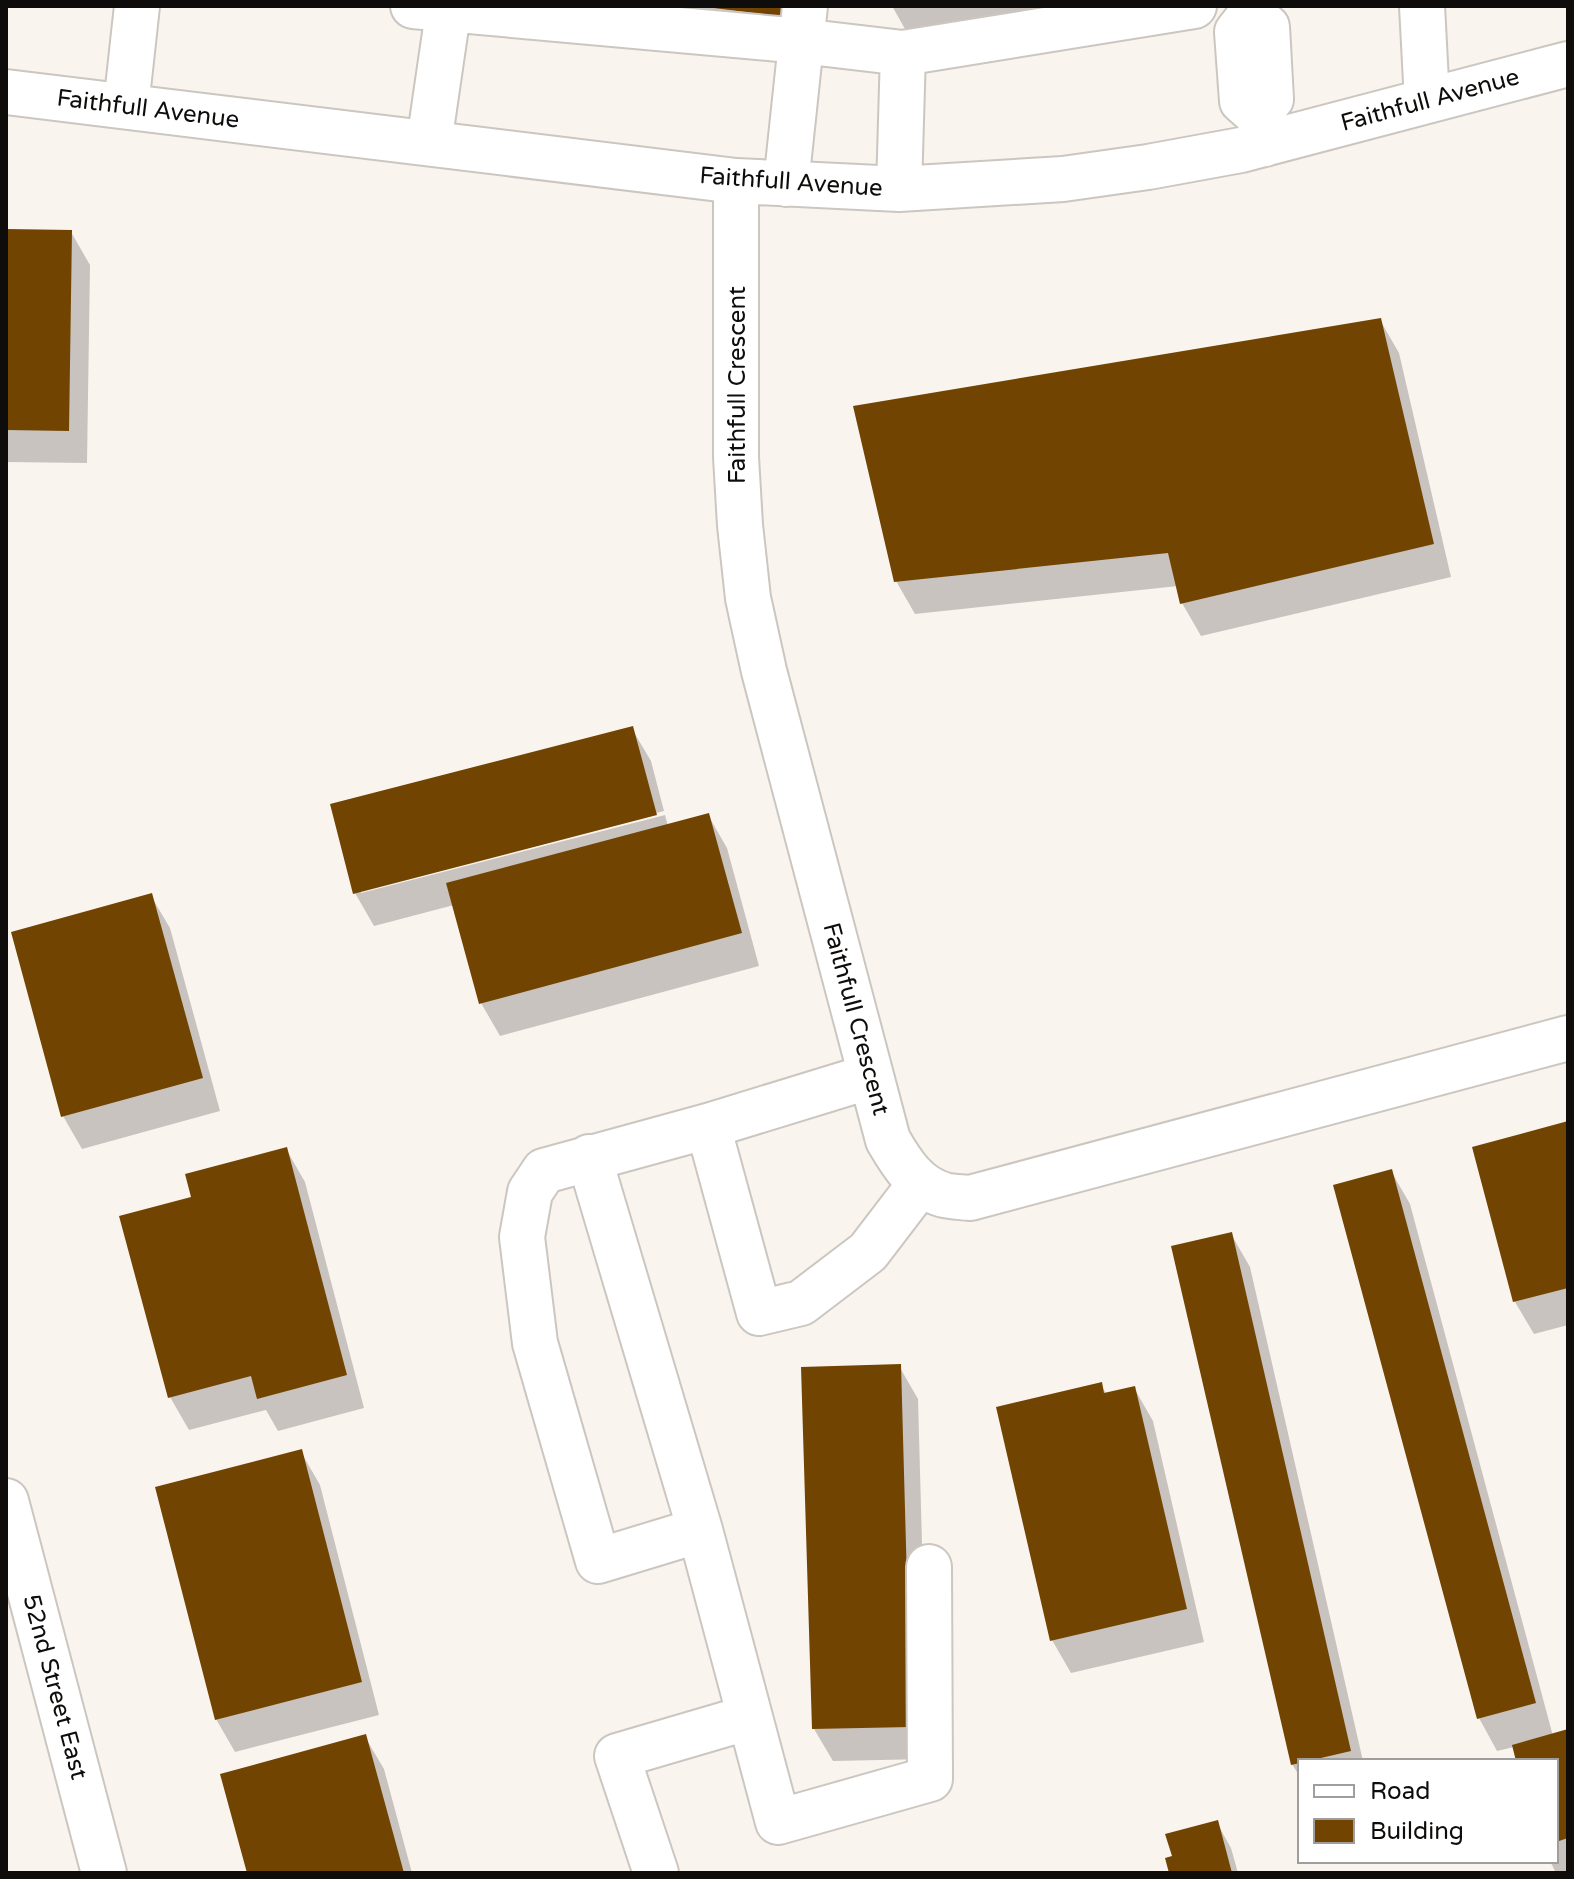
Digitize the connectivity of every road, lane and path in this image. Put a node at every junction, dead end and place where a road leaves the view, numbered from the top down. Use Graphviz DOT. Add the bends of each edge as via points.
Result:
graph roads {
  1 [pos="137,6"];
  2 [pos="1194,6"];
  3 [pos="1422,6"];
  4 [pos="436,7"];
  5 [pos="1251,10"];
  6 [pos="803,24"];
  7 [pos="903,53"];
  8 [pos="1568,64"];
  9 [pos="6,92"];
  10 [pos="1427,101"];
  11 [pos="126,106"];
  12 [pos="1261,129"];
  13 [pos="429,143"];
  14 [pos="736,181"];
  15 [pos="786,184"];
  16 [pos="899,189"];
  17 [pos="1568,1038"];
  18 [pos="871,1076"];
  19 [pos="708,1126"];
  20 [pos="589,1157"];
  21 [pos="920,1184"];
  22 [pos="6,1501"];
  23 [pos="700,1530"];
  24 [pos="929,1567"];
  25 [pos="750,1717"];
  26 [pos="104,1873"];
  27 [pos="656,1873"];
  1 -- 11 [label="street"];
  2 -- 7 [label="street"];
  3 -- 10 [label="street"];
  4 -- 6 [label="street"];
  4 -- 13 [label="street"];
  5 -- 12 [label="street" via="1267,27 1271,99"];
  6 -- 7 [label="street"];
  6 -- 15 [label="street"];
  7 -- 16 [label="street"];
  8 -- 10 [label="street, Faithfull Avenue"];
  9 -- 11 [label="street, Faithfull Avenue"];
  10 -- 12 [label="street, Faithfull Avenue"];
  11 -- 13 [label="street, Faithfull Avenue"];
  12 -- 16 [label="street, Faithfull Avenue" via="1241,150 1148,167 1063,179"];
  13 -- 14 [label="street, Faithfull Avenue"];
  14 -- 15 [label="street, Faithfull Avenue"];
  14 -- 18 [label="street, Faithfull Crescent" via="736,457 748,598"];
  15 -- 16 [label="street, Faithfull Avenue"];
  17 -- 21 [label="street" via="970,1198 944,1195"];
  18 -- 19 [label="street"];
  18 -- 21 [label="street, Faithfull Crescent" via="888,1140"];
  19 -- 20 [label="street"];
  19 -- 21 [label="street" via="759,1313 801,1303 868,1252"];
  20 -- 23 [label="street"];
  20 -- 23 [label="street" via="544,1171 530,1192 522,1237 535,1343 598,1561"];
  22 -- 26 [label="street, 52nd Street East"];
  23 -- 25 [label="street"];
  24 -- 25 [label="street" via="930,1779 778,1822"];
  25 -- 27 [label="street" via="617,1756"];
}
